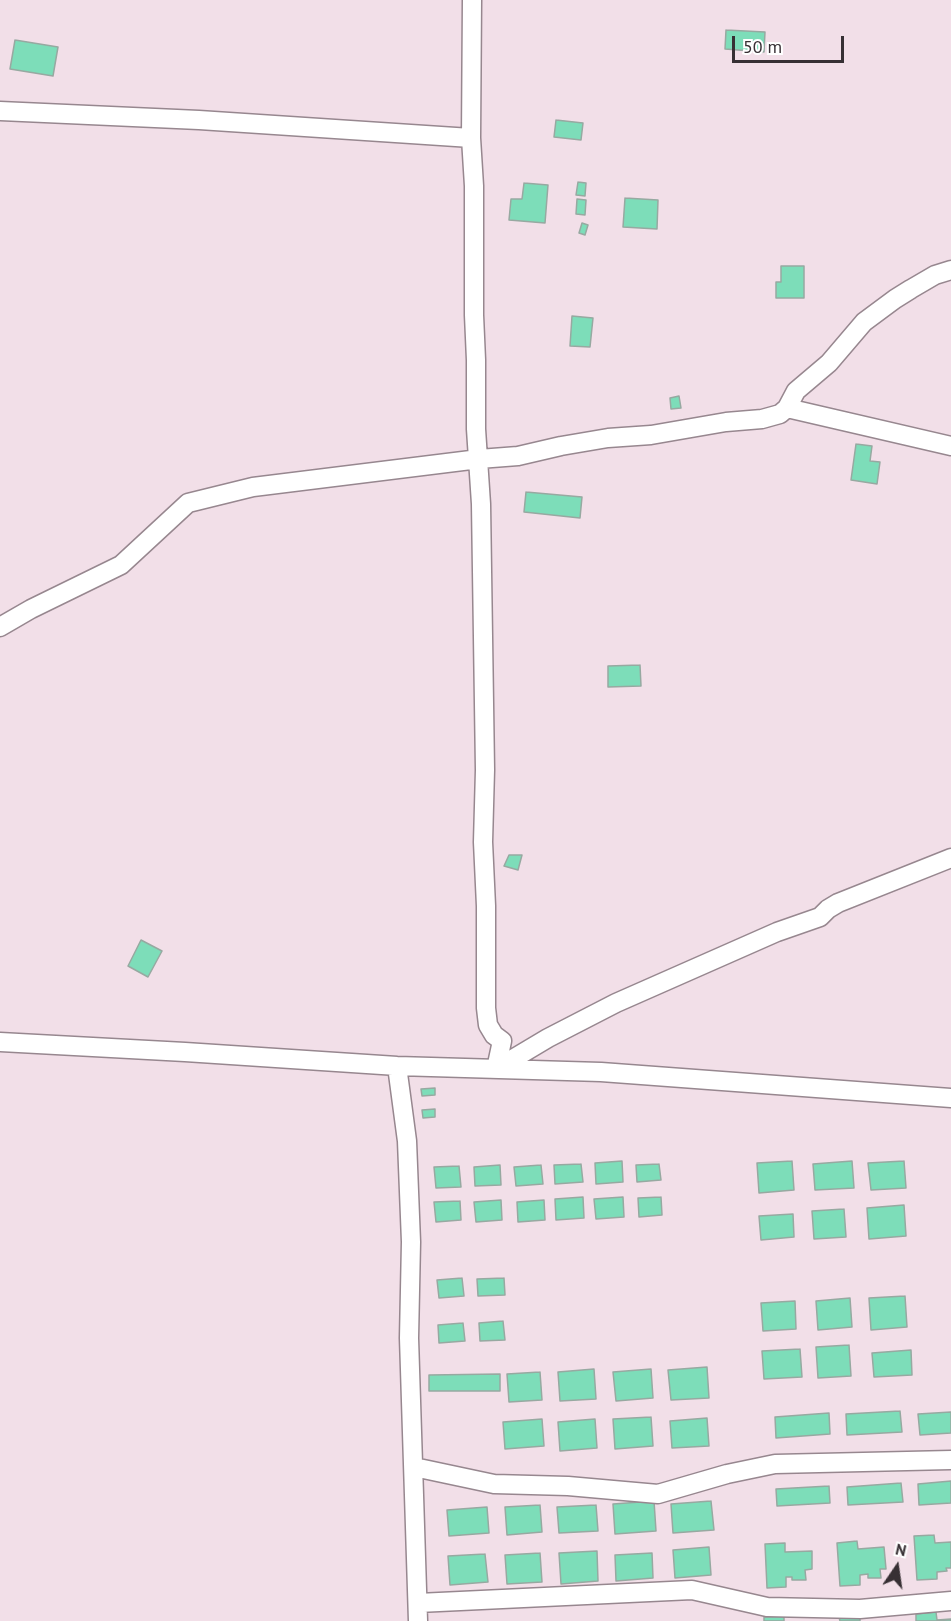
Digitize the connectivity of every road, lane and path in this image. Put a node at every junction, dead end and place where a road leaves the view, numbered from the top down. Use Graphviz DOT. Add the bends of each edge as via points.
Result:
graph roads {
  1 [pos="472,0"];
  2 [pos="0,111"];
  3 [pos="471,138"];
  4 [pos="951,270"];
  5 [pos="787,408"];
  6 [pos="951,446"];
  7 [pos="479,459"];
  8 [pos="0,627"];
  9 [pos="951,858"];
  10 [pos="0,1042"];
  11 [pos="398,1066"];
  12 [pos="496,1069"];
  13 [pos="951,1098"];
  14 [pos="951,1460"];
  15 [pos="414,1467"];
  16 [pos="951,1601"];
  17 [pos="418,1603"];
  18 [pos="418,1621"];
  1 -- 3 [label="street"];
  2 -- 3 [label="street"];
  3 -- 7 [label="street"];
  4 -- 5 [label="street" via="903,294 864,322 829,363 796,391"];
  5 -- 6 [label="street"];
  5 -- 7 [label="street" via="762,419"];
  7 -- 8 [label="street" via="253,487 188,503 121,565"];
  7 -- 12 [label="street" via="486,1008 488,1025 502,1041"];
  9 -- 12 [label="street" via="838,903 820,917 777,932 616,1004"];
  10 -- 11 [label="street"];
  11 -- 12 [label="street"];
  11 -- 15 [label="street" via="410,1220"];
  12 -- 13 [label="street" via="601,1072"];
  14 -- 15 [label="street" via="775,1464 658,1494 494,1484"];
  15 -- 17 [label="street"];
  16 -- 17 [label="street" via="860,1609 767,1607 692,1590"];
  17 -- 18 [label="street"];
}
